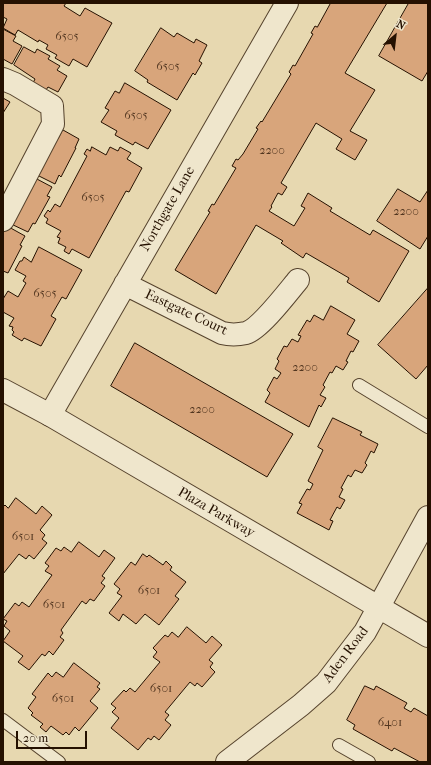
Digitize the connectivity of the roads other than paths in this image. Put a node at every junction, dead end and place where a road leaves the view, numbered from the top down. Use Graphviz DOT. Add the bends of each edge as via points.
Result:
graph roads {
  1 [pos="287,3"];
  2 [pos="3,79"];
  3 [pos="3,220"];
  4 [pos="298,280"];
  5 [pos="125,284"];
  6 [pos="359,384"];
  7 [pos="3,390"];
  8 [pos="50,415"];
  9 [pos="428,427"];
  10 [pos="428,517"];
  11 [pos="378,608"];
  12 [pos="428,636"];
  13 [pos="3,720"];
  14 [pos="338,745"];
  15 [pos="233,760"];
  16 [pos="59,762"];
  17 [pos="369,762"];
  1 -- 5 [label="street, Northgate Lane"];
  2 -- 3 [label="street" via="52,106 53,124"];
  4 -- 5 [label="street, Eastgate Court" via="266,318 248,332 232,335"];
  5 -- 8 [label="street, Northgate Lane"];
  6 -- 9 [label="lane"];
  7 -- 8 [label="street, Plaza Parkway"];
  8 -- 11 [label="street, Plaza Parkway"];
  10 -- 11 [label="street, Aden Road"];
  11 -- 12 [label="street, Plaza Parkway"];
  11 -- 15 [label="street, Aden Road" via="365,632 326,683"];
  13 -- 16 [label="lane"];
  14 -- 17 [label="lane"];
}
